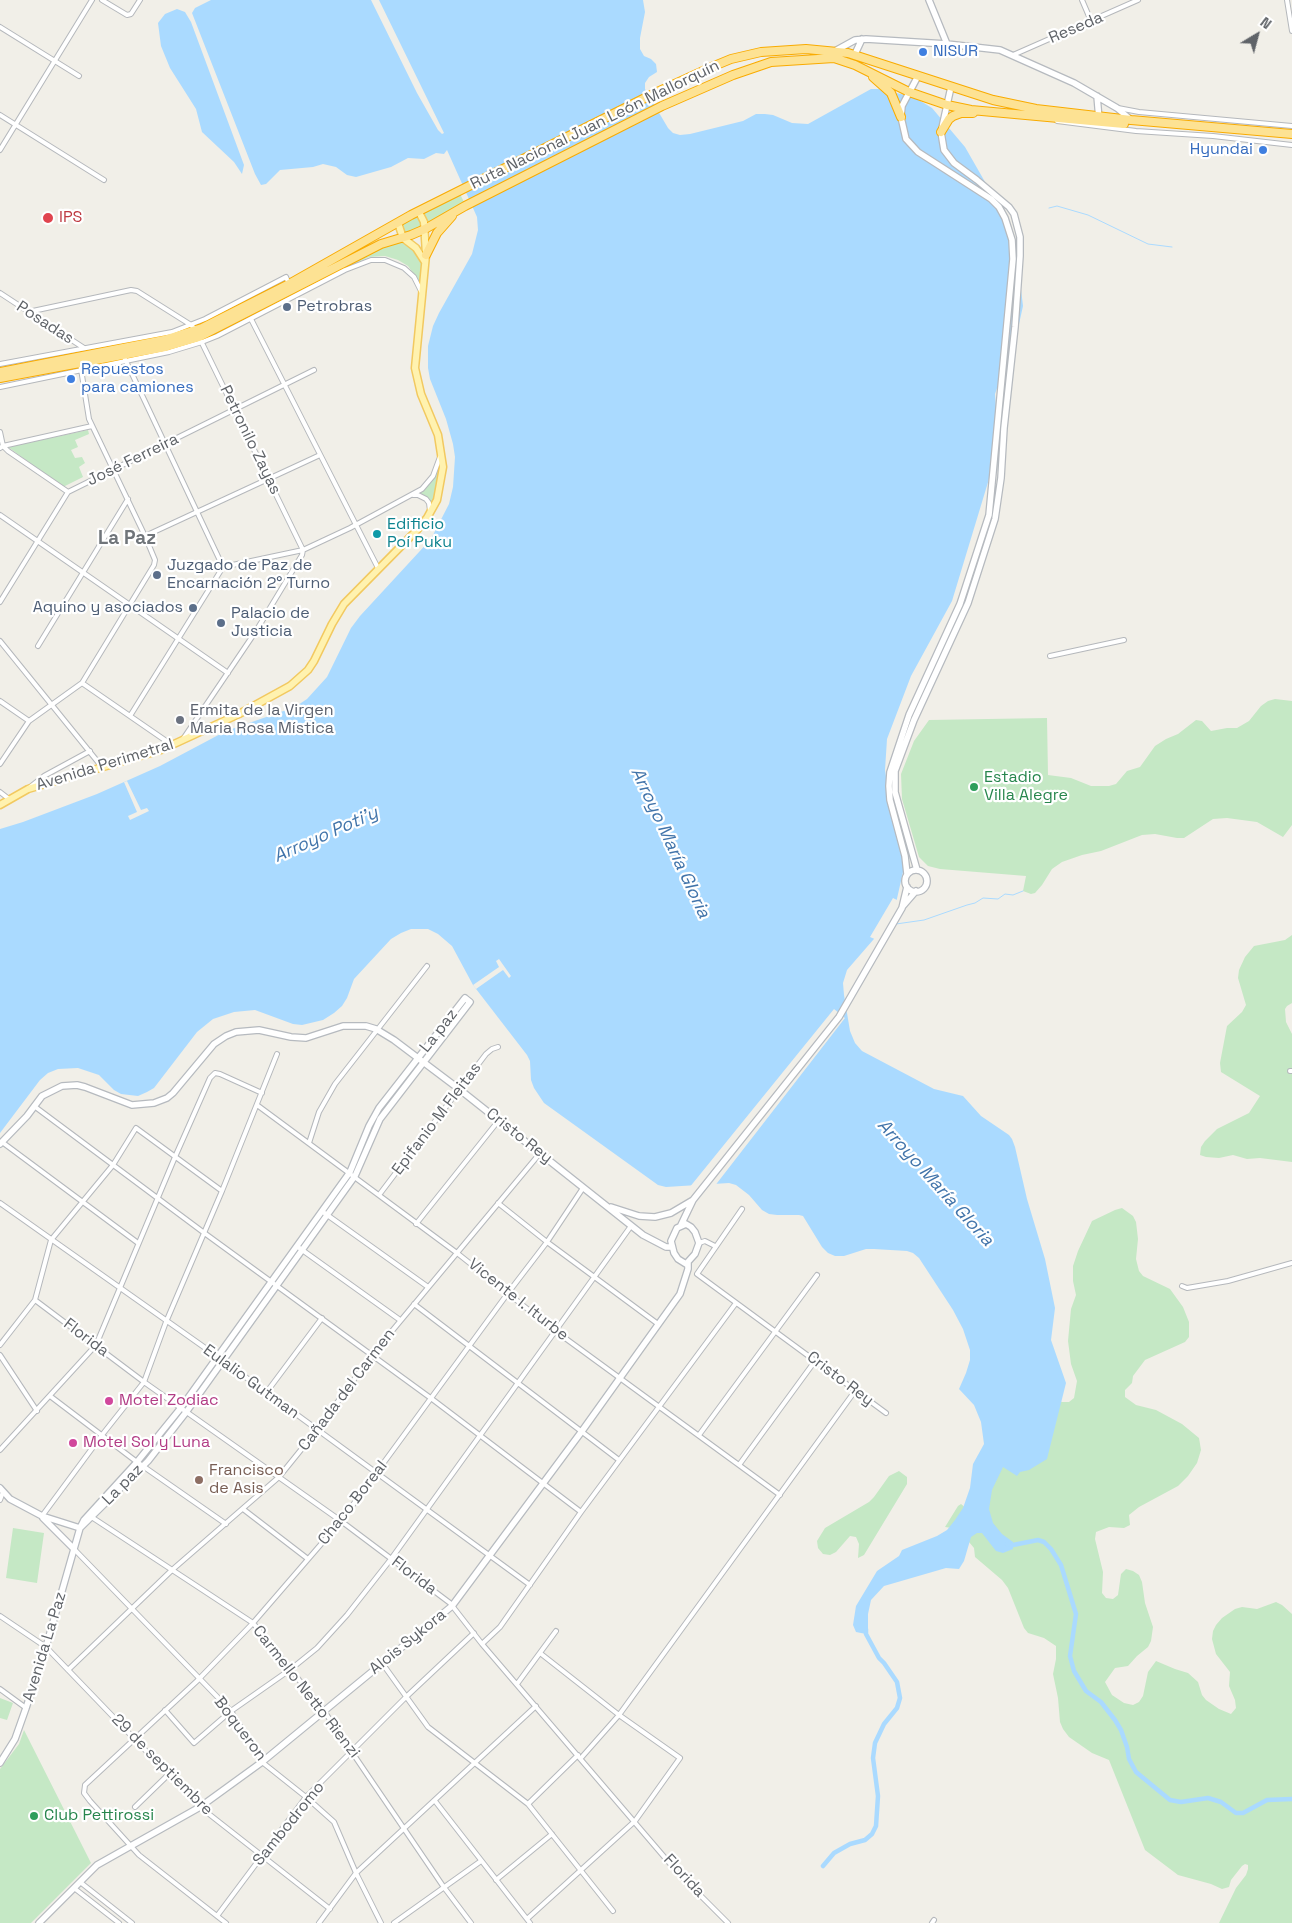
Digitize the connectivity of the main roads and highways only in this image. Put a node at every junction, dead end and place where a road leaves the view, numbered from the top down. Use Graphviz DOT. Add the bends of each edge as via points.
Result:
graph roads {
  1 [pos="834,55"];
  2 [pos="862,68"];
  3 [pos="1007,112"];
  4 [pos="900,117"];
  5 [pos="1099,119"];
  6 [pos="941,132"];
  7 [pos="1292,134"];
  8 [pos="1292,139"];
  9 [pos="457,210"];
  10 [pos="418,212"];
  11 [pos="398,223"];
  12 [pos="425,228"];
  13 [pos="403,238"];
  14 [pos="353,258"];
  15 [pos="426,259"];
  16 [pos="345,270"];
  17 [pos="197,334"];
  18 [pos="122,352"];
  19 [pos="0,372"];
  20 [pos="0,378"];
  21 [pos="0,805"];
  1 -- 2 [label="highway, Ruta Nacional Juan León Mallorquín"];
  1 -- 5 [label="highway, Ruta Nacional Juan León Mallorquín" via="851,58 855,54 1015,106"];
  1 -- 9 [label="highway, Ruta Nacional Juan León Mallorquín" via="761,65 733,75 662,106"];
  1 -- 10 [label="highway, Ruta Nacional Juan León Mallorquín" via="790,49 748,54 714,66"];
  2 -- 3 [label="highway, Ruta Nacional Juan León Mallorquín" via="909,92 947,105"];
  2 -- 4 [label="highway" via="891,93"];
  3 -- 5 [label="highway, Ruta Nacional Juan León Mallorquín"];
  3 -- 6 [label="highway" via="961,113 949,119"];
  5 -- 7 [label="highway, Ruta Nacional Juan León Mallorquín"];
  5 -- 8 [label="highway, Ruta Nacional Juan León Mallorquín"];
  9 -- 12 [label="highway, Ruta Nacional Juan León Mallorquín"];
  9 -- 15 [label="highway" via="437,233"];
  10 -- 11 [label="highway, Ruta Nacional Juan León Mallorquín"];
  10 -- 12 [label="main road, Avenida Perimetral"];
  11 -- 13 [label="main road"];
  11 -- 17 [label="highway, Ruta Nacional Juan León Mallorquín"];
  12 -- 13 [label="highway, Ruta Nacional Juan León Mallorquín"];
  12 -- 15 [label="main road, Avenida Perimetral"];
  13 -- 14 [label="highway, Ruta Nacional Juan León Mallorquín" via="381,244"];
  13 -- 15 [label="main road"];
  14 -- 16 [label="highway"];
  14 -- 17 [label="highway, Ruta Nacional Juan León Mallorquín" via="250,316"];
  15 -- 21 [label="main road, Avenida Perimetral" via="415,368 421,394 438,435 443,467 437,500 417,530 340,609 314,661 298,680 259,704 182,741 28,789"];
  17 -- 18 [label="highway"];
  18 -- 19 [label="highway" via="87,351"];
  18 -- 20 [label="highway" via="81,367"];
}
